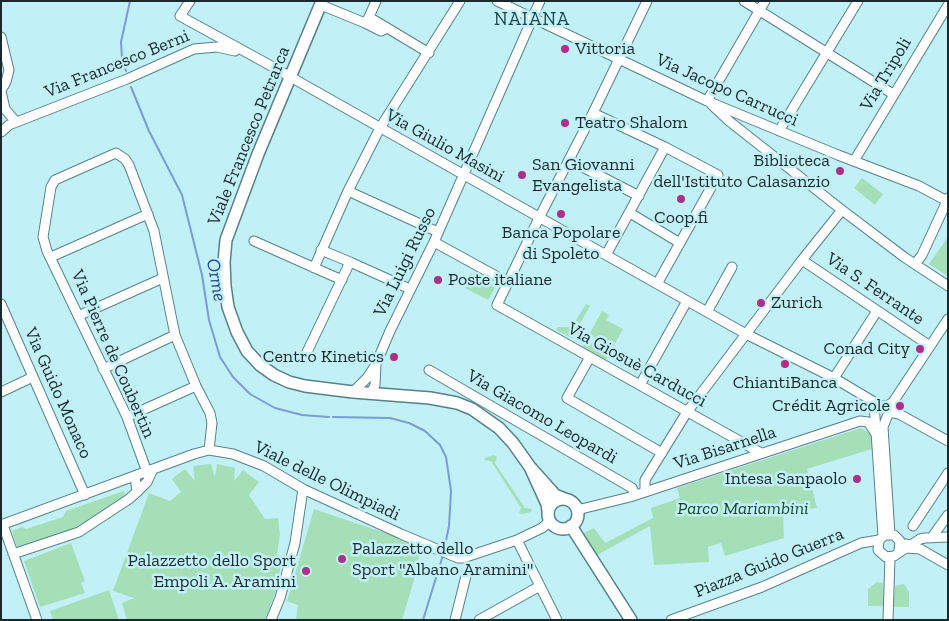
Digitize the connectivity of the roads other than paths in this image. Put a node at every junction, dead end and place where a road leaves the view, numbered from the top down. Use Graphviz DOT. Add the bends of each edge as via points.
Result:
graph roads {
  1 [pos="190,1"];
  2 [pos="376,1"];
  3 [pos="460,1"];
  4 [pos="497,1"];
  5 [pos="540,1"];
  6 [pos="647,1"];
  7 [pos="744,1"];
  8 [pos="765,1"];
  9 [pos="858,1"];
  10 [pos="322,3"];
  11 [pos="948,5"];
  12 [pos="759,11"];
  13 [pos="532,18"];
  14 [pos="367,20"];
  15 [pos="1,37"];
  16 [pos="3,48"];
  17 [pos="826,52"];
  18 [pos="429,53"];
  19 [pos="249,55"];
  20 [pos="618,59"];
  21 [pos="290,78"];
  22 [pos="1,90"];
  23 [pos="893,94"];
  24 [pos="707,101"];
  25 [pos="593,113"];
  26 [pos="9,123"];
  27 [pos="380,128"];
  28 [pos="779,131"];
  29 [pos="1,132"];
  30 [pos="665,147"];
  31 [pos="568,160"];
  32 [pos="854,161"];
  33 [pos="463,175"];
  34 [pos="348,191"];
  35 [pos="639,196"];
  36 [pos="947,200"];
  37 [pos="842,210"];
  38 [pos="945,213"];
  39 [pos="148,214"];
  40 [pos="630,214"];
  41 [pos="539,218"];
  42 [pos="438,232"];
  43 [pos="254,241"];
  44 [pos="434,242"];
  45 [pos="680,243"];
  46 [pos="321,250"];
  47 [pos="49,254"];
  48 [pos="606,255"];
  49 [pos="802,260"];
  50 [pos="350,262"];
  51 [pos="915,264"];
  52 [pos="732,267"];
  53 [pos="314,268"];
  54 [pos="163,278"];
  55 [pos="342,280"];
  56 [pos="507,282"];
  57 [pos="657,284"];
  58 [pos="948,286"];
  59 [pos="410,289"];
  60 [pos="687,301"];
  61 [pos="1,304"];
  62 [pos="877,311"];
  63 [pos="707,312"];
  64 [pos="78,316"];
  65 [pos="948,319"];
  66 [pos="746,334"];
  67 [pos="175,335"];
  68 [pos="930,346"];
  69 [pos="308,352"];
  70 [pos="592,358"];
  71 [pos="376,364"];
  72 [pos="103,369"];
  73 [pos="428,370"];
  74 [pos="33,377"];
  75 [pos="834,378"];
  76 [pos="376,380"];
  77 [pos="640,385"];
  78 [pos="196,386"];
  79 [pos="1,392"];
  80 [pos="362,393"];
  81 [pos="386,394"];
  82 [pos="893,402"];
  83 [pos="878,404"];
  84 [pos="687,412"];
  85 [pos="889,412"];
  86 [pos="127,418"];
  87 [pos="876,434"];
  88 [pos="948,441"];
  89 [pos="209,450"];
  90 [pos="662,453"];
  91 [pos="761,453"];
  92 [pos="530,467"];
  93 [pos="150,470"];
  94 [pos="948,472"];
  95 [pos="136,476"];
  96 [pos="303,489"];
  97 [pos="645,491"];
  98 [pos="137,492"];
  99 [pos="85,495"];
  100 [pos="635,495"];
  101 [pos="565,499"];
  102 [pos="577,510"];
  103 [pos="948,515"];
  104 [pos="549,516"];
  105 [pos="2,525"];
  106 [pos="571,526"];
  107 [pos="912,526"];
  108 [pos="884,537"];
  109 [pos="948,537"];
  110 [pos="932,538"];
  111 [pos="517,540"];
  112 [pos="900,541"];
  113 [pos="899,552"];
  114 [pos="13,554"];
  115 [pos="890,557"];
  116 [pos="948,565"];
  117 [pos="466,576"];
  118 [pos="540,586"];
  119 [pos="493,616"];
  120 [pos="36,620"];
  121 [pos="271,620"];
  122 [pos="455,620"];
  123 [pos="479,620"];
  124 [pos="557,620"];
  125 [pos="631,620"];
  126 [pos="671,620"];
  127 [pos="888,620"];
  1 -- 19 [label="street, Via Giulio Masini" via="180,16"];
  2 -- 14 [label="street"];
  3 -- 18 [label="street"];
  4 -- 13 [label="street, Via Jacopo Carrucci"];
  5 -- 13 [label="street, Via Luigi Russo"];
  6 -- 20 [label="street"];
  7 -- 12 [label="street"];
  8 -- 12 [label="street"];
  9 -- 17 [label="street"];
  10 -- 14 [label="street"];
  10 -- 21 [label="main road, Viale Francesco Petrarca"];
  11 -- 23 [label="street, Via Tripoli"];
  12 -- 17 [label="street"];
  12 -- 24 [label="street"];
  13 -- 20 [label="street, Via Jacopo Carrucci"];
  13 -- 33 [label="street, Via Luigi Russo"];
  14 -- 18 [label="street" via="381,31 388,28"];
  15 -- 16 [label="street"];
  16 -- 22 [label="street" via="9,70"];
  17 -- 23 [label="street"];
  17 -- 28 [label="street"];
  18 -- 27 [label="street"];
  19 -- 21 [label="street, Via Giulio Masini"];
  19 -- 26 [label="street, Via Francesco Berni" via="218,47 194,49 127,79"];
  20 -- 24 [label="street, Via Jacopo Carrucci"];
  20 -- 25 [label="street"];
  21 -- 27 [label="street, Via Giulio Masini"];
  21 -- 80 [label="main road, Viale Francesco Petrarca" via="226,240 224,262 228,308 241,342 260,365 274,375 305,386"];
  22 -- 26 [label="street"];
  23 -- 32 [label="street, Via Tripoli"];
  24 -- 28 [label="street, Via Jacopo Carrucci"];
  24 -- 37 [label="street"];
  25 -- 30 [label="street"];
  25 -- 31 [label="street"];
  26 -- 29 [label="street, Via Francesco Berni"];
  27 -- 33 [label="street, Via Giulio Masini"];
  27 -- 34 [label="street"];
  28 -- 32 [label="street, Via Jacopo Carrucci"];
  30 -- 35 [label="street"];
  30 -- 45 [label="street" via="718,175"];
  31 -- 35 [label="street"];
  31 -- 41 [label="street"];
  32 -- 36 [label="street, Via Jacopo Carrucci"];
  33 -- 41 [label="street, Via Giulio Masini"];
  33 -- 42 [label="street, Via Luigi Russo"];
  34 -- 42 [label="street"];
  34 -- 46 [label="street"];
  35 -- 40 [label="street"];
  36 -- 38 [label="street"];
  37 -- 49 [label="street"];
  37 -- 51 [label="street"];
  38 -- 51 [label="street"];
  39 -- 47 [label="street"];
  39 -- 47 [label="street, Via Pierre de Coubertin" via="129,165 116,153 55,180 42,237"];
  39 -- 54 [label="street"];
  40 -- 45 [label="street"];
  40 -- 48 [label="street"];
  41 -- 48 [label="street, Via Giulio Masini"];
  41 -- 56 [label="street"];
  42 -- 44 [label="street, Via Luigi Russo"];
  43 -- 53 [label="street"];
  44 -- 56 [label="street"];
  44 -- 59 [label="street, Via Luigi Russo"];
  45 -- 57 [label="street"];
  46 -- 50 [label="street"];
  46 -- 53 [label="street"];
  47 -- 64 [label="street, Via Pierre de Coubertin"];
  48 -- 57 [label="street, Via Giulio Masini"];
  49 -- 62 [label="street, Via S. Ferrante"];
  49 -- 66 [label="street"];
  50 -- 55 [label="street"];
  50 -- 59 [label="street"];
  51 -- 58 [label="street"];
  52 -- 63 [label="street"];
  53 -- 55 [label="street"];
  54 -- 64 [label="street"];
  54 -- 67 [label="street"];
  55 -- 69 [label="street"];
  56 -- 70 [label="street, Via Giosuè Carducci" via="497,305"];
  57 -- 60 [label="street, Via Giulio Masini"];
  59 -- 71 [label="street, Via Luigi Russo"];
  60 -- 63 [label="street, Via Giulio Masini"];
  60 -- 77 [label="street"];
  61 -- 74 [label="street, Via Guido Monaco"];
  62 -- 68 [label="street, Via S. Ferrante"];
  62 -- 75 [label="street"];
  63 -- 66 [label="street, Via Giulio Masini"];
  64 -- 72 [label="street, Via Pierre de Coubertin"];
  65 -- 68 [label="street"];
  66 -- 75 [label="street, Via Giulio Masini"];
  66 -- 84 [label="street"];
  67 -- 72 [label="street"];
  67 -- 78 [label="street"];
  68 -- 82 [label="street"];
  70 -- 77 [label="street, Via Giosuè Carducci"];
  70 -- 90 [label="street" via="567,398"];
  71 -- 76 [label="street, Via Luigi Russo"];
  71 -- 80 [label="street, Via Luigi Russo" via="366,378"];
  72 -- 86 [label="street, Via Pierre de Coubertin"];
  73 -- 100 [label="street, Via Giacomo Leopardi" via="632,488"];
  74 -- 79 [label="street"];
  74 -- 99 [label="street, Via Guido Monaco"];
  75 -- 83 [label="street, Via Giulio Masini"];
  76 -- 80 [label="street, Via Luigi Russo" via="375,385"];
  76 -- 81 [label="street"];
  77 -- 84 [label="street, Via Giosuè Carducci"];
  78 -- 86 [label="street"];
  78 -- 89 [label="street" via="210,413"];
  80 -- 81 [label="main road, Viale Francesco Petrarca"];
  81 -- 92 [label="main road, Viale Francesco Petrarca" via="430,398 472,409 499,428"];
  82 -- 83 [label="street" via="887,406"];
  82 -- 85 [label="street"];
  83 -- 87 [label="street"];
  84 -- 90 [label="street"];
  84 -- 91 [label="street, Via Giosuè Carducci"];
  85 -- 88 [label="street" via="899,414"];
  85 -- 108 [label="street" via="883,427"];
  86 -- 93 [label="street, Via Pierre de Coubertin"];
  87 -- 91 [label="street, Via Bisarnella" via="868,422 860,421"];
  87 -- 108 [label="street"];
  89 -- 93 [label="street, Viale delle Olimpiadi"];
  89 -- 96 [label="street, Viale delle Olimpiadi" via="233,454 264,466"];
  90 -- 97 [label="street" via="646,480"];
  91 -- 97 [label="street, Via Bisarnella"];
  92 -- 101 [label="main road, Viale Francesco Petrarca" via="555,495"];
  92 -- 104 [label="main road, Viale Francesco Petrarca" via="548,504"];
  93 -- 95 [label="street, Viale delle Olimpiadi"];
  93 -- 98 [label="street" via="147,482"];
  94 -- 107 [label="street"];
  95 -- 98 [label="street"];
  95 -- 99 [label="street, Viale delle Olimpiadi"];
  96 -- 111 [label="street, Viale delle Olimpiadi" via="458,558"];
  96 -- 121 [label="street" via="295,543"];
  97 -- 100 [label="street, Via Bisarnella"];
  98 -- 114 [label="street" via="79,532"];
  99 -- 105 [label="street, Viale delle Olimpiadi"];
  100 -- 102 [label="street, Via Bisarnella"];
  101 -- 102 [label="main road, Viale Francesco Petrarca"];
  101 -- 104 [label="main road" via="554,502"];
  102 -- 106 [label="main road" via="576,521"];
  103 -- 110 [label="street"];
  104 -- 106 [label="main road" via="554,526 565,529"];
  104 -- 111 [label="street, Viale delle Olimpiadi" via="542,528"];
  105 -- 114 [label="street"];
  106 -- 125 [label="main road"];
  108 -- 112 [label="street"];
  108 -- 115 [label="street" via="877,546 880,553"];
  108 -- 126 [label="street, Piazza Guido Guerra" via="861,543 762,587"];
  109 -- 110 [label="street"];
  110 -- 112 [label="street" via="920,539 911,545"];
  111 -- 118 [label="street"];
  112 -- 113 [label="street"];
  113 -- 115 [label="street"];
  113 -- 116 [label="street" via="906,548 922,550"];
  114 -- 120 [label="street"];
  115 -- 127 [label="street"];
  117 -- 122 [label="street"];
  118 -- 119 [label="street"];
  118 -- 124 [label="street"];
  119 -- 123 [label="street"];
}
